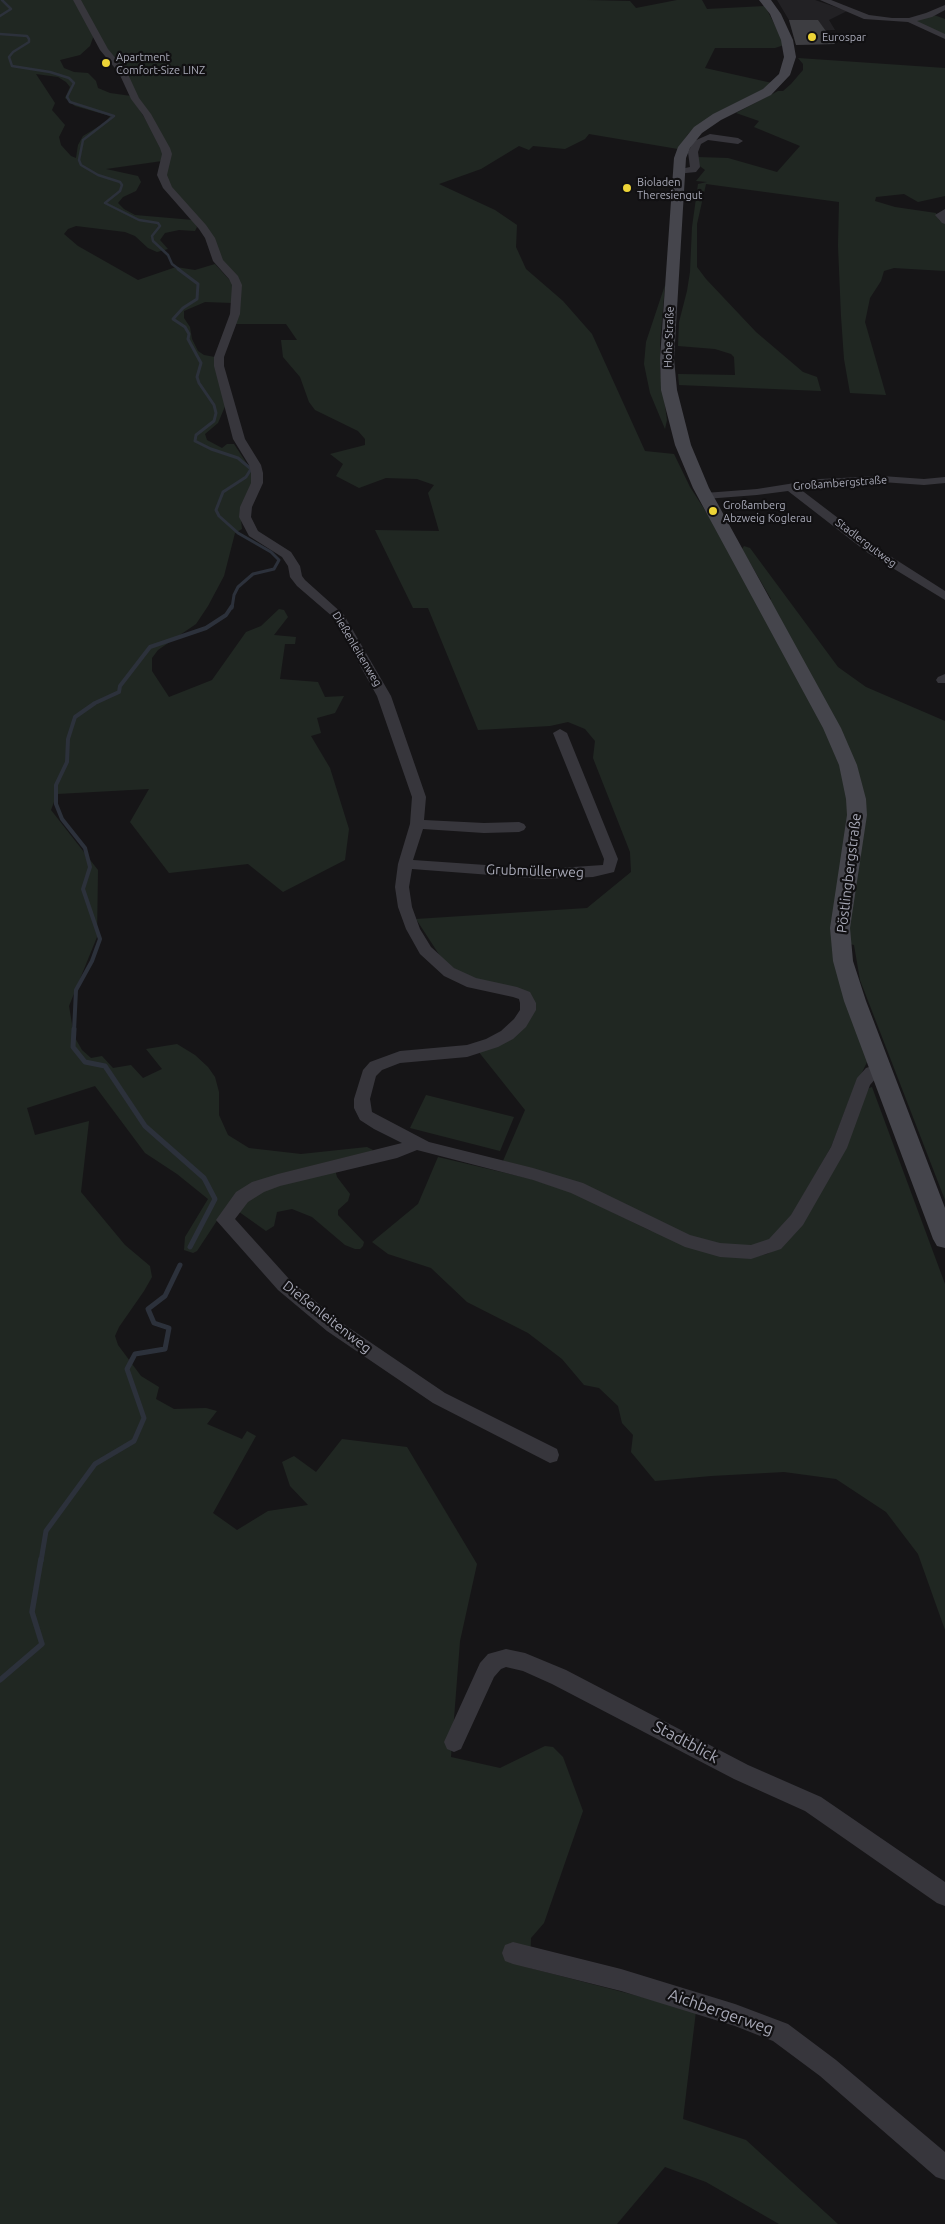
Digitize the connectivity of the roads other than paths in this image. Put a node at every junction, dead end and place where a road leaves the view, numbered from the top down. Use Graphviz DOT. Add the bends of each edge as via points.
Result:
graph roads {
  1 [pos="77,0"];
  2 [pos="765,0"];
  3 [pos="824,0"];
  4 [pos="944,8"];
  5 [pos="909,20"];
  6 [pos="945,37"];
  7 [pos="738,141"];
  8 [pos="679,172"];
  9 [pos="945,212"];
  10 [pos="945,221"];
  11 [pos="945,480"];
  12 [pos="789,486"];
  13 [pos="705,496"];
  14 [pos="945,596"];
  15 [pos="560,733"];
  16 [pos="418,824"];
  17 [pos="519,826"];
  18 [pos="405,864"];
  19 [pos="881,1071"];
  20 [pos="416,1144"];
  21 [pos="945,1239"];
  22 [pos="550,1455"];
  23 [pos="454,1742"];
  24 [pos="945,1895"];
  25 [pos="513,1954"];
  26 [pos="945,2168"];
  1 -- 16 [label="street, Dießenleitenweg" via="104,50 124,72 135,100 147,114 165,148 162,175 168,188 204,227 218,261 237,285 235,314 219,357 239,439 257,473 257,483 245,510 246,520 253,534 287,555 300,583 338,615 375,677 417,786"];
  2 -- 8 [label="main road, Hohe Straße" via="787,40 790,57 787,69 780,81 766,92 698,130 684,146"];
  3 -- 5 [label="street" via="867,17"];
  4 -- 5 [label="street"];
  5 -- 6 [label="street"];
  7 -- 8 [label="street" via="705,138 697,143 693,152 693,170"];
  8 -- 13 [label="main road, Hohe Straße" via="668,376 680,437"];
  9 -- 10 [label="street" via="940,215"];
  11 -- 12 [label="street, Großambergstraße" via="864,480"];
  12 -- 13 [label="street, Großambergstraße"];
  12 -- 14 [label="street, Stadlergutweg" via="872,550"];
  13 -- 19 [label="main road, Pöstlingbergstraße" via="832,728 848,765 856,799 857,824 842,908 840,945 847,979"];
  15 -- 18 [label="street, Grubmüllerweg" via="611,859 609,868 593,872 544,874"];
  16 -- 17 [label="street" via="484,828"];
  16 -- 18 [label="street, Dießenleitenweg"];
  18 -- 20 [label="street, Dießenleitenweg" via="404,900 418,939 430,955 462,980 518,992 528,1003 525,1016 517,1027 492,1043 467,1051 391,1059 373,1069 362,1099 364,1112 374,1122"];
  19 -- 20 [label="street, Dießenleitenweg" via="872,1072 863,1082 838,1148 797,1220 775,1244 751,1252 702,1246 577,1188"];
  19 -- 21 [label="main road, Pöstlingbergstraße"];
  20 -- 22 [label="street, Dießenleitenweg" via="397,1152 258,1187 242,1197 225,1220 284,1286 333,1326 439,1398"];
  23 -- 24 [label="street, Stadtblick" via="487,1670 495,1661 506,1658 525,1662 741,1772 813,1804"];
  25 -- 26 [label="street, Aichbergerweg" via="621,1980 780,2032 828,2068"];
}
